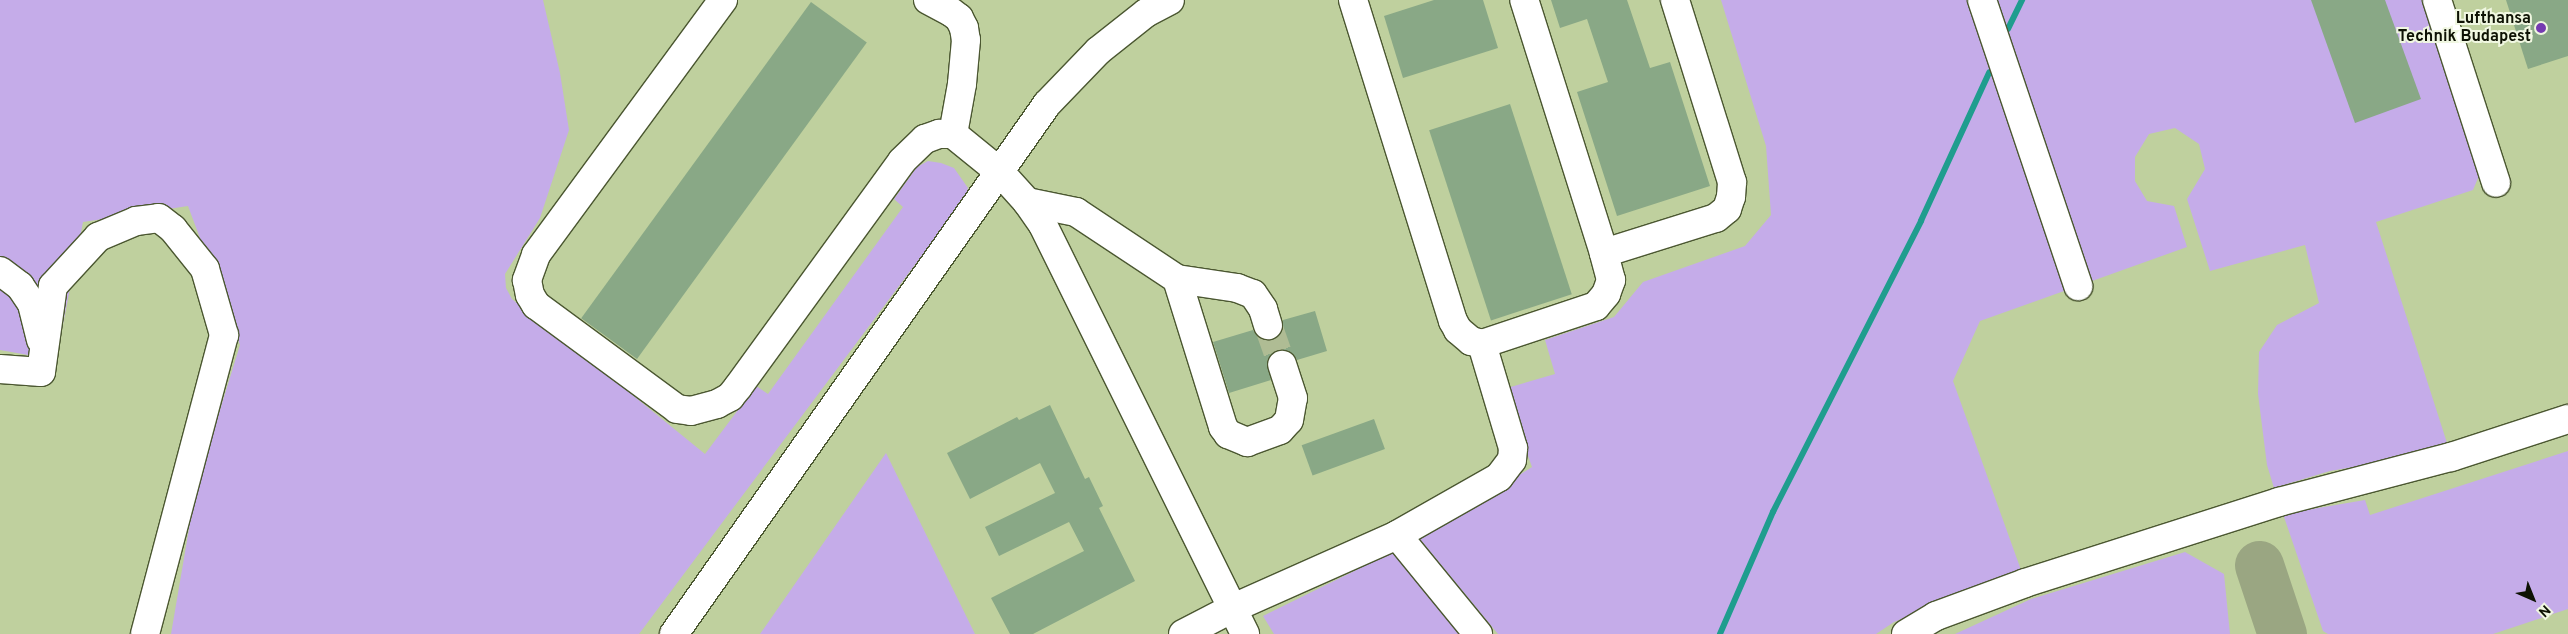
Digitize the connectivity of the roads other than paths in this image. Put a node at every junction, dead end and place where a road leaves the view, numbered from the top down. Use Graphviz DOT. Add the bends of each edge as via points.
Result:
graph roads {
  1 [pos="723,0"];
  2 [pos="928,0"];
  3 [pos="1170,0"];
  4 [pos="1353,0"];
  5 [pos="1524,0"];
  6 [pos="1674,0"];
  7 [pos="1982,0"];
  8 [pos="2437,0"];
  9 [pos="953,134"];
  10 [pos="1000,172"];
  11 [pos="2496,183"];
  12 [pos="1027,202"];
  13 [pos="1604,253"];
  14 [pos="0,271"];
  15 [pos="1177,279"];
  16 [pos="2078,286"];
  17 [pos="1268,325"];
  18 [pos="1482,344"];
  19 [pos="44,353"];
  20 [pos="1282,365"];
  21 [pos="0,369"];
  22 [pos="2568,419"];
  23 [pos="1397,535"];
  24 [pos="1231,609"];
  25 [pos="145,634"];
  26 [pos="674,634"];
  27 [pos="1183,634"];
  28 [pos="1245,634"];
  29 [pos="1478,634"];
  30 [pos="1906,634"];
  1 -- 9 [label="lane" via="536,255 527,280 536,305 677,409 691,412 730,397 902,161 925,139"];
  2 -- 9 [label="lane" via="959,18 964,28 962,84"];
  3 -- 10 [label="lane" via="1146,13 1098,51 1047,104"];
  4 -- 18 [label="lane" via="1452,321 1471,341"];
  5 -- 13 [label="lane"];
  6 -- 13 [label="lane" via="1732,182 1731,197 1727,209 1716,218"];
  7 -- 16 [label="lane"];
  8 -- 11 [label="lane"];
  9 -- 10 [label="lane"];
  10 -- 12 [label="lane"];
  10 -- 26 [label="lane"];
  12 -- 15 [label="lane" via="1076,212"];
  12 -- 24 [label="lane" via="1043,225"];
  13 -- 18 [label="lane" via="1611,280 1606,294 1596,306"];
  14 -- 19 [label="lane" via="20,286 32,304"];
  15 -- 17 [label="lane" via="1237,288 1253,294"];
  15 -- 20 [label="lane" via="1223,427 1228,434 1246,442 1280,430 1289,420 1293,398"];
  18 -- 23 [label="lane" via="1513,448 1512,460 1499,477"];
  19 -- 21 [label="lane" via="41,372"];
  19 -- 25 [label="lane" via="53,286 98,237 136,222 159,218 173,229 205,269 224,335"];
  22 -- 30 [label="lane" via="2451,458 2279,502 2025,582 1936,616"];
  23 -- 24 [label="lane"];
  23 -- 29 [label="lane"];
  24 -- 27 [label="lane"];
  24 -- 28 [label="lane"];
}
